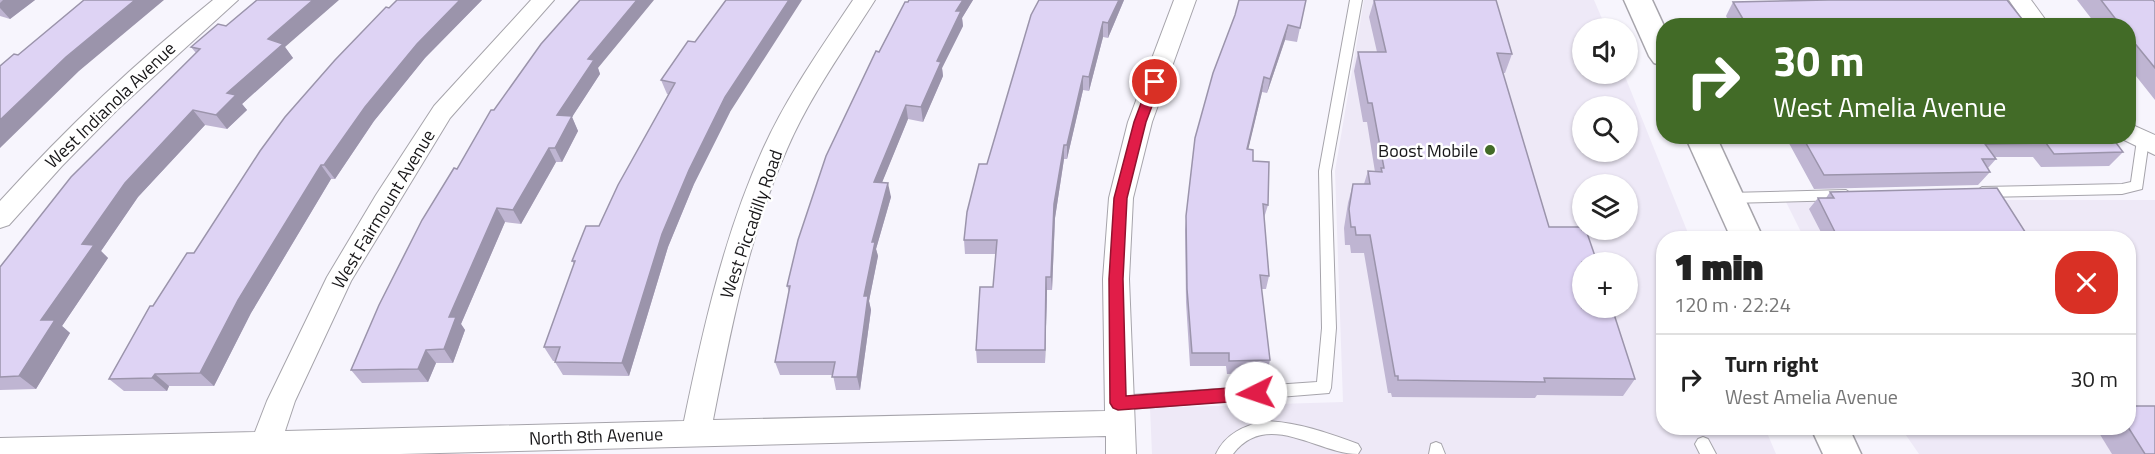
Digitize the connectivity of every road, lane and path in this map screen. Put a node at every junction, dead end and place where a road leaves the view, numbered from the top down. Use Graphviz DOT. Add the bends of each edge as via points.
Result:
graph roads {
  1 [pos="226,0"];
  2 [pos="543,0"];
  3 [pos="864,0"];
  4 [pos="1185,0"];
  5 [pos="1356,0"];
  6 [pos="1638,0"];
  7 [pos="2020,0"];
  8 [pos="2033,18"];
  9 [pos="1656,39"];
  10 [pos="2142,139"];
  11 [pos="1704,144"];
  12 [pos="1967,193"];
  13 [pos="1860,195"];
  14 [pos="1728,198"];
  15 [pos="0,218"];
  16 [pos="1744,231"];
  17 [pos="1119,413"];
  18 [pos="696,433"];
  19 [pos="1833,435"];
  20 [pos="265,445"];
  21 [pos="1353,449"];
  22 [pos="0,452"];
  23 [pos="1121,454"];
  24 [pos="1224,454"];
  25 [pos="1842,454"];
  1 -- 15 [label="street, West Indianola Avenue" via="131,80"];
  2 -- 20 [label="street, West Fairmount Avenue" via="442,112 385,202 340,277 281,401"];
  3 -- 18 [label="street, West Piccadilly Road" via="807,86 775,149 730,276"];
  4 -- 17 [label="street" via="1140,122 1121,198 1116,279"];
  5 -- 17 [label="lane" via="1325,171 1329,328 1324,388"];
  6 -- 9 [label="main road"];
  7 -- 8 [label="street"];
  10 -- 12 [label="lane" via="2137,185 2122,189"];
  11 -- 14 [label="main road"];
  13 -- 14 [label="lane"];
  14 -- 16 [label="main road"];
  17 -- 18 [label="street, North 8th Avenue"];
  17 -- 23 [label="street"];
  18 -- 20 [label="street, North 8th Avenue"];
  19 -- 25 [label="main road"];
  20 -- 22 [label="street, North 8th Avenue"];
  21 -- 24 [label="lane" via="1316,436 1261,428 1233,439"];
}
